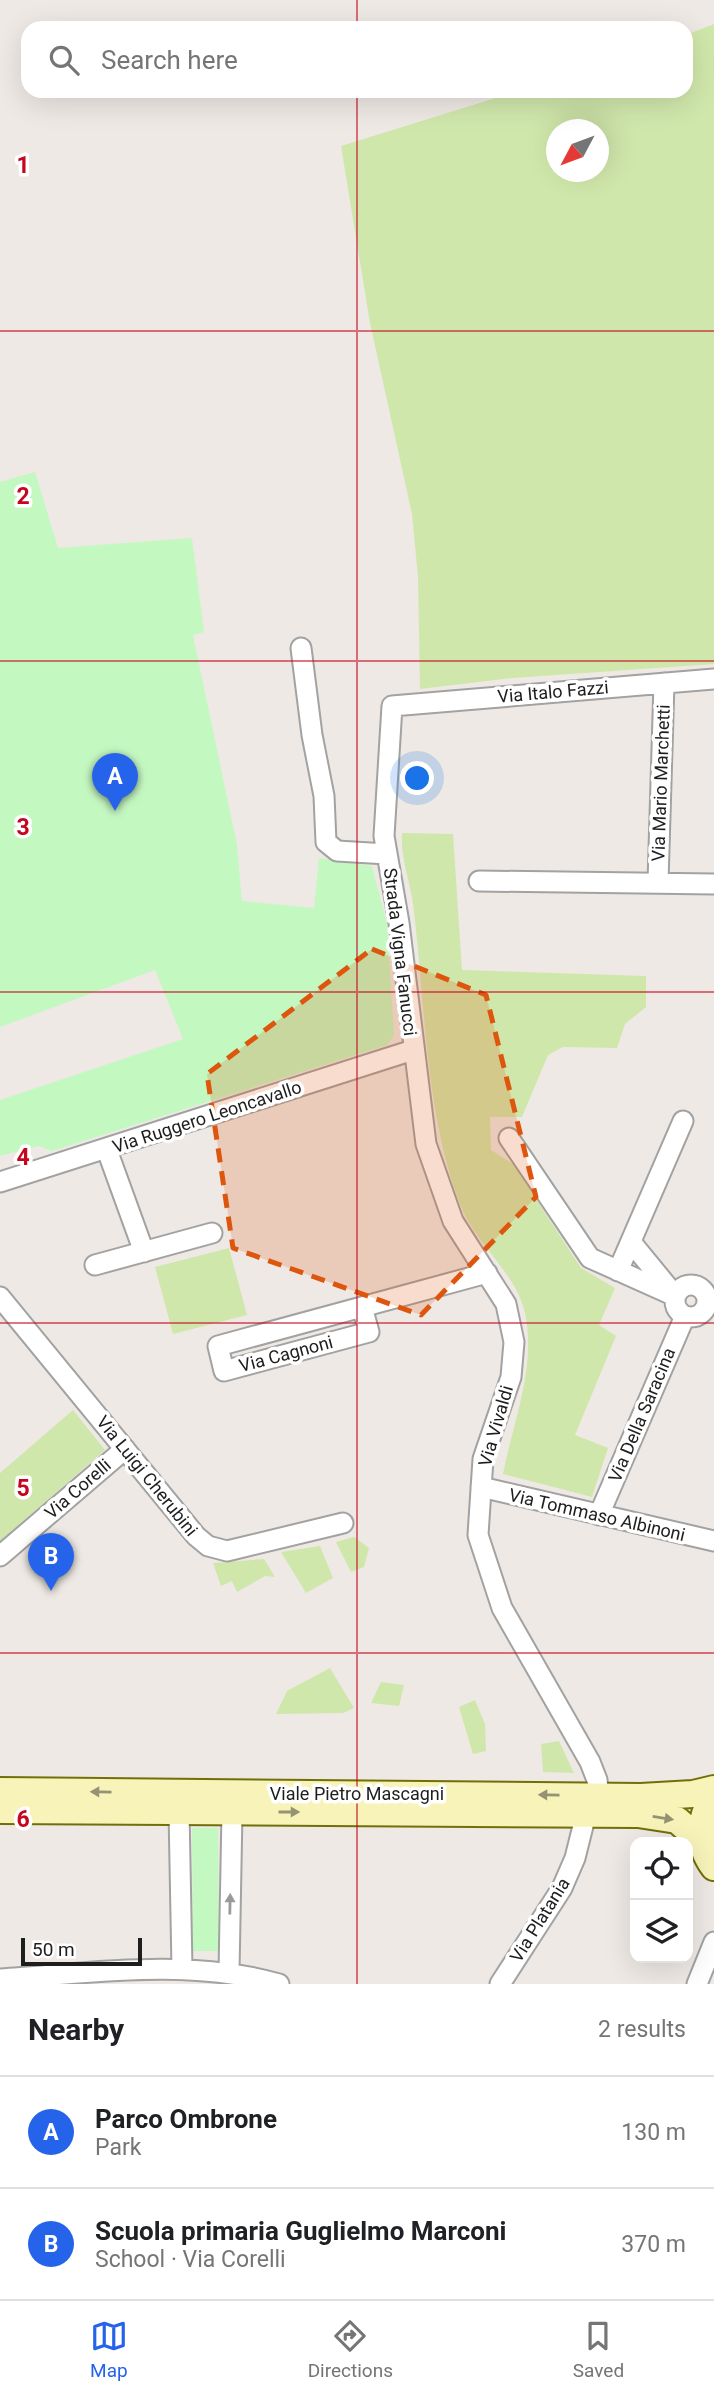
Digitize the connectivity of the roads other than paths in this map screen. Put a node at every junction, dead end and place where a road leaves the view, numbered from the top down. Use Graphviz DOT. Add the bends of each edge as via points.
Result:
graph roads {
  1 [pos="301,648"];
  2 [pos="714,679"];
  3 [pos="664,683"];
  4 [pos="392,706"];
  5 [pos="387,854"];
  6 [pos="479,881"];
  7 [pos="658,882"];
  8 [pos="714,884"];
  9 [pos="413,1050"];
  10 [pos="683,1121"];
  11 [pos="509,1138"];
  12 [pos="107,1150"];
  13 [pos="0,1182"];
  14 [pos="212,1233"];
  15 [pos="631,1242"];
  16 [pos="144,1252"];
  17 [pos="95,1265"];
  18 [pos="618,1272"];
  19 [pos="487,1273"];
  20 [pos="675,1296"];
  21 [pos="0,1297"];
  22 [pos="362,1307"];
  23 [pos="710,1311"];
  24 [pos="685,1316"];
  25 [pos="125,1449"];
  26 [pos="481,1487"];
  27 [pos="599,1515"];
  28 [pos="343,1523"];
  29 [pos="714,1541"];
  30 [pos="0,1556"];
  31 [pos="714,1788"];
  32 [pos="0,1791"];
  33 [pos="714,1796"];
  34 [pos="592,1805"];
  35 [pos="0,1810"];
  36 [pos="179,1811"];
  37 [pos="232,1812"];
  38 [pos="702,1842"];
  39 [pos="714,1867"];
  40 [pos="714,1942"];
  41 [pos="182,1969"];
  42 [pos="229,1972"];
  43 [pos="0,1979"];
  44 [pos="279,1984"];
  45 [pos="500,1984"];
  46 [pos="697,1984"];
  1 -- 5 [label="street, Strada Vigna Fanucci" via="324,796 326,842 337,850"];
  2 -- 3 [label="street, Via Italo Fazzi"];
  3 -- 4 [label="street, Via Italo Fazzi"];
  3 -- 7 [label="street, Via Mario Marchetti"];
  4 -- 5 [label="street, Strada Vigna Fanucci"];
  5 -- 9 [label="street, Strada Vigna Fanucci"];
  6 -- 7 [label="street, Via Mario Marchetti"];
  7 -- 8 [label="street, Via Mario Marchetti"];
  9 -- 12 [label="street, Via Ruggero Leoncavallo"];
  9 -- 19 [label="street, Via Vivaldi" via="435,1175 453,1221"];
  10 -- 15 [label="street"];
  11 -- 18 [label="street" via="590,1258"];
  12 -- 13 [label="street, Via Ruggero Leoncavallo"];
  12 -- 16 [label="street"];
  14 -- 16 [label="street"];
  15 -- 18 [label="street"];
  15 -- 20 [label="street"];
  16 -- 17 [label="street"];
  18 -- 20 [label="street"];
  19 -- 22 [label="street, Via Cagnoni"];
  19 -- 26 [label="street, Via Vivaldi" via="506,1304 514,1342 510,1377 483,1459"];
  20 -- 23 [label="street" via="687,1285 697,1286"];
  20 -- 24 [label="street" via="677,1310"];
  21 -- 25 [label="street, Via Luigi Cherubini"];
  22 -- 22 [label="street, Via Cagnoni" via="369,1332 225,1371 218,1346"];
  23 -- 24 [label="street"];
  24 -- 27 [label="street, Via Della Saracina"];
  25 -- 28 [label="street, Via Luigi Cherubini" via="201,1542 217,1550"];
  25 -- 30 [label="street, Via Corelli"];
  26 -- 27 [label="street, Via Tommaso Albinoni"];
  26 -- 34 [label="street, Via Vivaldi" via="478,1535 502,1608 590,1762 597,1780"];
  27 -- 29 [label="street, Via Tommaso Albinoni"];
  31 -- 34 [label="main road, Viale Pietro Mascagni"];
  34 -- 32 [label="main road, Viale Pietro Mascagni, one-way"];
  33 -- 38 [label="main road" via="703,1817"];
  37 -- 34 [label="main road, Viale Pietro Mascagni, one-way"];
  34 -- 38 [label="main road, Viale Pietro Mascagni, one-way" via="669,1818 687,1826"];
  34 -- 45 [label="street, Via Platania" via="562,1888"];
  35 -- 36 [label="main road, Viale Pietro Mascagni"];
  36 -- 37 [label="main road, Viale Pietro Mascagni"];
  36 -- 41 [label="street"];
  42 -- 37 [label="street, one-way"];
  38 -- 39 [label="main road"];
  40 -- 46 [label="street"];
  41 -- 42 [label="street"];
  41 -- 43 [label="street"];
  42 -- 44 [label="street"];
}
